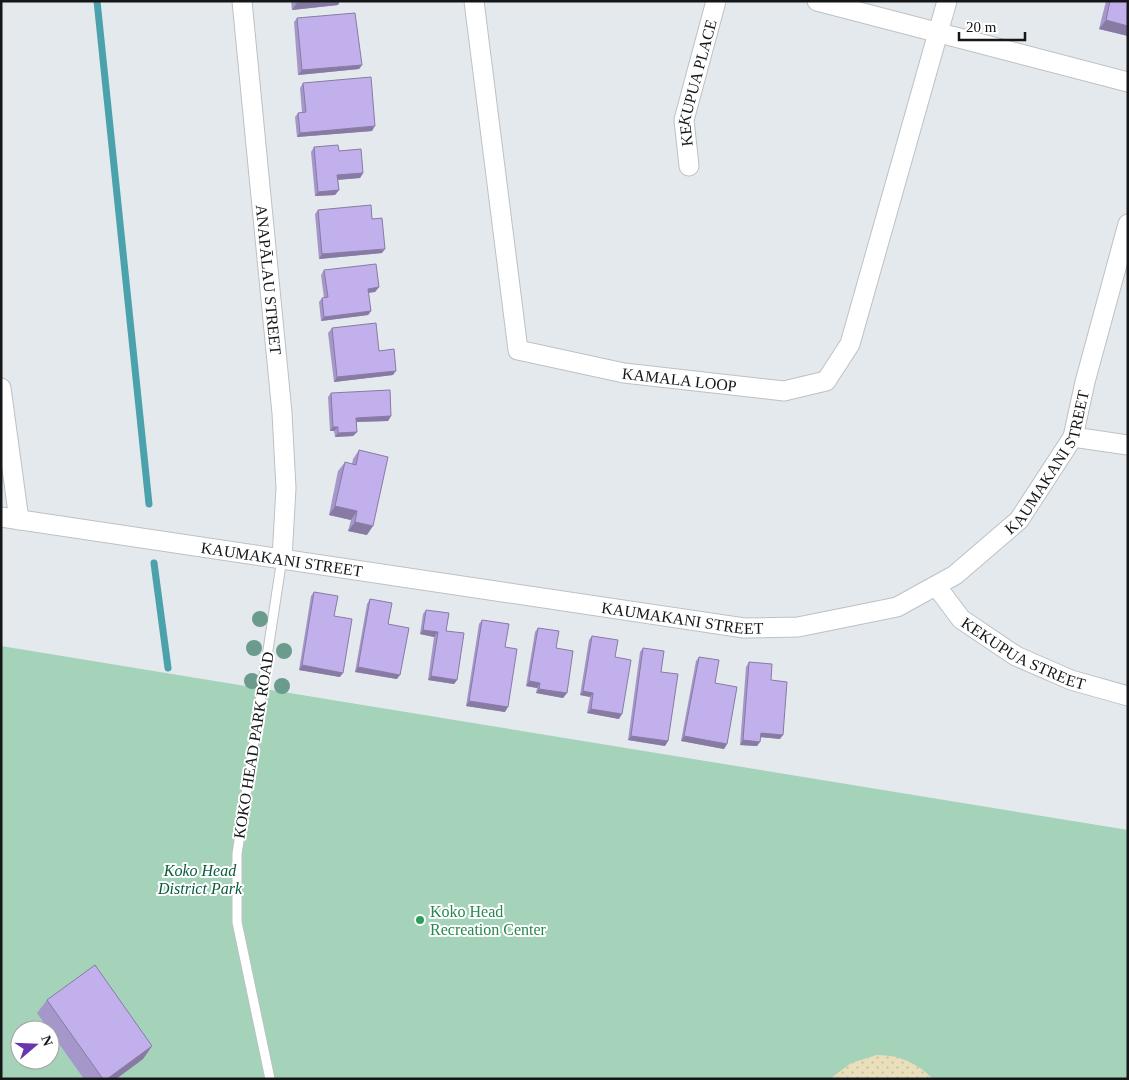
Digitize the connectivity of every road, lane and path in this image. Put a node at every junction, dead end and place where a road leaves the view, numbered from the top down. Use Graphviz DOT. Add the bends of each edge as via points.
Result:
graph roads {
  1 [pos="242,1"];
  2 [pos="474,1"];
  3 [pos="716,1"];
  4 [pos="816,1"];
  5 [pos="947,1"];
  6 [pos="939,32"];
  7 [pos="1128,82"];
  8 [pos="689,166"];
  9 [pos="1128,224"];
  10 [pos="1,388"];
  11 [pos="1073,437"];
  12 [pos="1128,445"];
  13 [pos="10,519"];
  14 [pos="282,558"];
  15 [pos="937,587"];
  16 [pos="1128,696"];
  17 [pos="270,1079"];
  1 -- 14 [label="street, ANAPĀLAU STREET" via="282,413 286,488"];
  2 -- 6 [label="street, KAMALA LOOP" via="518,350 624,373 784,391 826,381 850,344"];
  3 -- 8 [label="street, KEKUPUA PLACE" via="684,120"];
  4 -- 6 [label="street"];
  5 -- 6 [label="street"];
  6 -- 7 [label="street"];
  9 -- 11 [label="street, KAUMAKANI STREET"];
  10 -- 13 [label="street"];
  11 -- 12 [label="street"];
  11 -- 15 [label="street, KAUMAKANI STREET" via="1019,520 956,575"];
  13 -- 14 [label="street, KAUMAKANI STREET"];
  14 -- 15 [label="street, KAUMAKANI STREET" via="744,628 791,628 850,618 897,607"];
  14 -- 17 [label="lane, KOKO HEAD PARK ROAD" via="237,854 237,922"];
  15 -- 16 [label="street, KEKUPUA STREET" via="961,619 1016,656 1071,680"];
}
